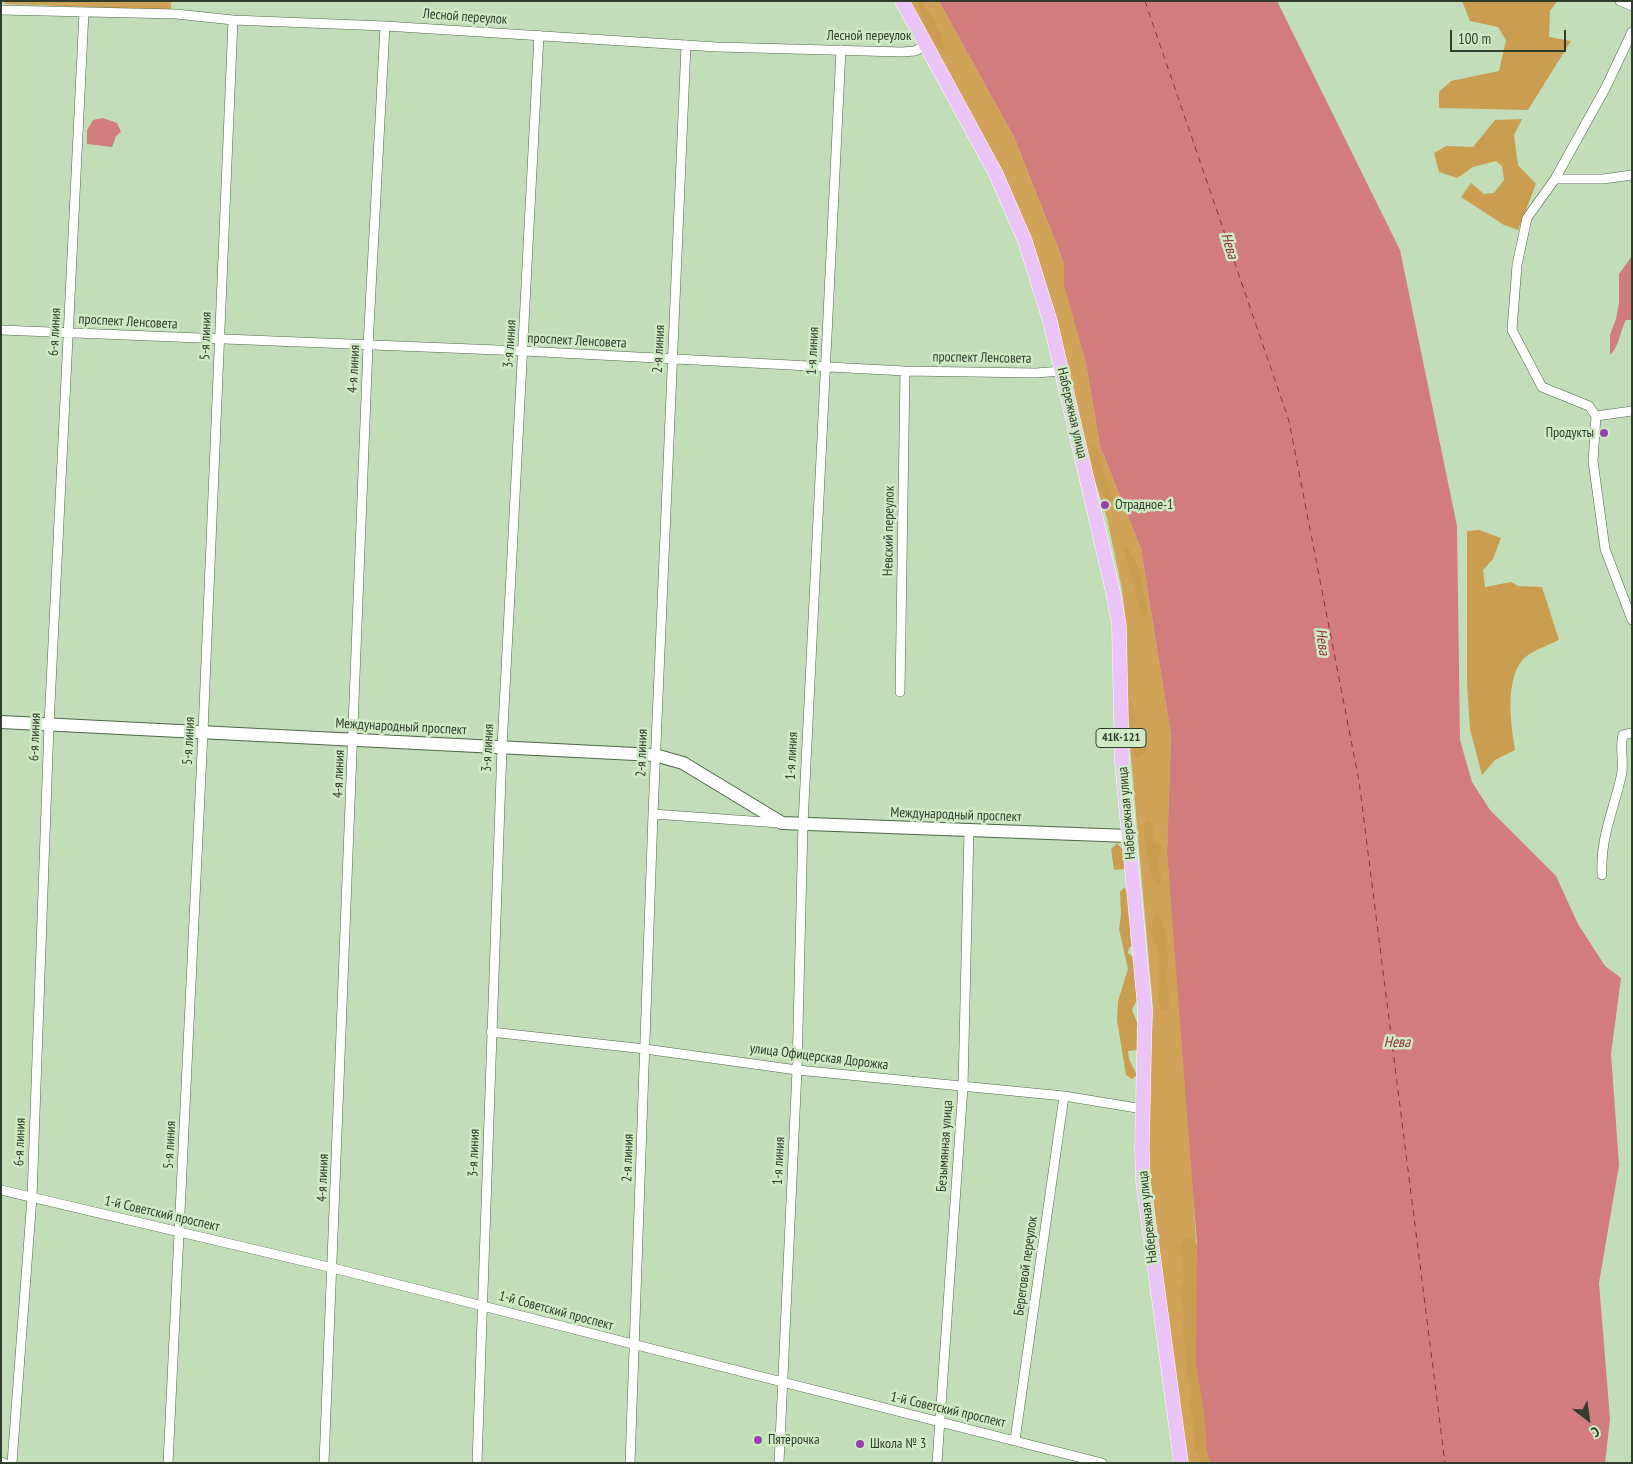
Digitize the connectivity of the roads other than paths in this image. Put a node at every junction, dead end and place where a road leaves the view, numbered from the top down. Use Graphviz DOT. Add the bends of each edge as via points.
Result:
graph roads {
  1 [pos="902,1"];
  2 [pos="1620,1"];
  3 [pos="1632,6"];
  4 [pos="1,10"];
  5 [pos="84,12"];
  6 [pos="233,20"];
  7 [pos="385,26"];
  8 [pos="1632,32"];
  9 [pos="539,36"];
  10 [pos="686,45"];
  11 [pos="926,45"];
  12 [pos="841,50"];
  13 [pos="1632,175"];
  14 [pos="1555,180"];
  15 [pos="1,330"];
  16 [pos="68,333"];
  17 [pos="220,341"];
  18 [pos="368,346"];
  19 [pos="523,352"];
  20 [pos="672,359"];
  21 [pos="826,367"];
  22 [pos="905,371"];
  23 [pos="1062,371"];
  24 [pos="1632,411"];
  25 [pos="1596,416"];
  26 [pos="1632,620"];
  27 [pos="900,692"];
  28 [pos="1,722"];
  29 [pos="49,725"];
  30 [pos="203,732"];
  31 [pos="1632,733"];
  32 [pos="354,740"];
  33 [pos="502,747"];
  34 [pos="655,755"];
  35 [pos="653,814"];
  36 [pos="782,823"];
  37 [pos="802,824"];
  38 [pos="969,830"];
  39 [pos="1129,836"];
  40 [pos="1602,875"];
  41 [pos="491,1032"];
  42 [pos="645,1049"];
  43 [pos="797,1070"];
  44 [pos="963,1087"];
  45 [pos="1064,1096"];
  46 [pos="1143,1108"];
  47 [pos="1,1190"];
  48 [pos="32,1197"];
  49 [pos="180,1232"];
  50 [pos="333,1268"];
  51 [pos="484,1306"];
  52 [pos="635,1346"];
  53 [pos="783,1383"];
  54 [pos="940,1423"];
  55 [pos="1015,1440"];
  56 [pos="12,1463"];
  57 [pos="168,1463"];
  58 [pos="324,1463"];
  59 [pos="477,1463"];
  60 [pos="630,1463"];
  61 [pos="779,1463"];
  62 [pos="937,1463"];
  63 [pos="1102,1463"];
  64 [pos="1181,1463"];
  1 -- 11 [label="main road, 41К-121"];
  2 -- 3 [label="street"];
  4 -- 5 [label="street, Лесной переулок"];
  5 -- 6 [label="street, Лесной переулок" via="176,14"];
  5 -- 16 [label="street, 6-я линия"];
  6 -- 7 [label="street, Лесной переулок"];
  6 -- 17 [label="street, 5-я линия"];
  7 -- 9 [label="street, Лесной переулок"];
  7 -- 18 [label="street, 4-я линия"];
  8 -- 14 [label="street"];
  9 -- 10 [label="street, Лесной переулок"];
  9 -- 19 [label="street, 3-я линия"];
  10 -- 12 [label="street, Лесной переулок"];
  10 -- 20 [label="street, 2-я линия"];
  11 -- 12 [label="street, Лесной переулок" via="915,51 902,52"];
  11 -- 23 [label="main road, Набережная улица / 41К-121" via="1012,206 1038,277"];
  12 -- 21 [label="street, 1-я линия"];
  13 -- 14 [label="street"];
  14 -- 25 [label="street" via="1526,218 1517,265 1512,330 1542,387 1589,406"];
  15 -- 16 [label="street, проспект Ленсовета"];
  16 -- 17 [label="street, проспект Ленсовета"];
  16 -- 29 [label="street, 6-я линия"];
  17 -- 18 [label="street, проспект Ленсовета"];
  17 -- 30 [label="street, 5-я линия"];
  18 -- 19 [label="street, проспект Ленсовета"];
  18 -- 32 [label="street, 4-я линия"];
  19 -- 20 [label="street, проспект Ленсовета"];
  19 -- 33 [label="street, 3-я линия"];
  20 -- 21 [label="street, проспект Ленсовета"];
  20 -- 34 [label="street, 2-я линия"];
  21 -- 22 [label="street, проспект Ленсовета"];
  21 -- 37 [label="street, 1-я линия"];
  22 -- 23 [label="street, проспект Ленсовета"];
  22 -- 27 [label="street, Невский переулок"];
  23 -- 39 [label="main road, Набережная улица / 41К-121" via="1119,625 1120,719"];
  24 -- 25 [label="street"];
  25 -- 26 [label="street" via="1593,461 1605,550"];
  28 -- 29 [label="street, Международный проспект"];
  29 -- 30 [label="street, Международный проспект"];
  29 -- 48 [label="street, 6-я линия"];
  30 -- 32 [label="street, Международный проспект"];
  30 -- 49 [label="street, 5-я линия"];
  31 -- 40 [label="street" via="1624,735 1620,747 1622,774 1606,826 1601,856"];
  32 -- 33 [label="street, Международный проспект"];
  32 -- 50 [label="street, 4-я линия"];
  33 -- 34 [label="street, Международный проспект"];
  33 -- 41 [label="street, 3-я линия"];
  34 -- 35 [label="street, 2-я линия"];
  34 -- 36 [label="street, Международный проспект" via="684,763"];
  35 -- 36 [label="street, Международный проспект"];
  35 -- 42 [label="street, 2-я линия"];
  36 -- 37 [label="street, Международный проспект"];
  37 -- 38 [label="street, Международный проспект"];
  37 -- 43 [label="street, 1-я линия"];
  38 -- 39 [label="street, Международный проспект"];
  38 -- 44 [label="street, Безымянная улица"];
  39 -- 46 [label="main road, Набережная улица / 41К-121" via="1145,1010"];
  41 -- 42 [label="street, улица Офицерская Дорожка"];
  41 -- 51 [label="street, 3-я линия"];
  42 -- 43 [label="street, улица Офицерская Дорожка"];
  42 -- 52 [label="street, 2-я линия"];
  43 -- 44 [label="street, улица Офицерская Дорожка"];
  43 -- 53 [label="street, 1-я линия"];
  44 -- 45 [label="street, улица Офицерская Дорожка"];
  44 -- 54 [label="street, Безымянная улица"];
  45 -- 46 [label="street, улица Офицерская Дорожка"];
  45 -- 55 [label="street, Береговой переулок"];
  46 -- 64 [label="main road, Набережная улица / 41К-121" via="1146,1206"];
  47 -- 48 [label="street, 1-й Советский проспект"];
  48 -- 49 [label="street, 1-й Советский проспект"];
  48 -- 56 [label="street, 6-я линия"];
  49 -- 50 [label="street, 1-й Советский проспект"];
  49 -- 57 [label="street, 5-я линия"];
  50 -- 51 [label="street, 1-й Советский проспект"];
  50 -- 58 [label="street, 4-я линия"];
  51 -- 52 [label="street, 1-й Советский проспект"];
  51 -- 59 [label="street, 3-я линия"];
  52 -- 53 [label="street, 1-й Советский проспект"];
  52 -- 60 [label="street, 2-я линия"];
  53 -- 54 [label="street, 1-й Советский проспект"];
  53 -- 61 [label="street, 1-я линия"];
  54 -- 55 [label="street, 1-й Советский проспект"];
  54 -- 62 [label="street, Безымянная улица"];
  55 -- 63 [label="street, 1-й Советский проспект"];
}
